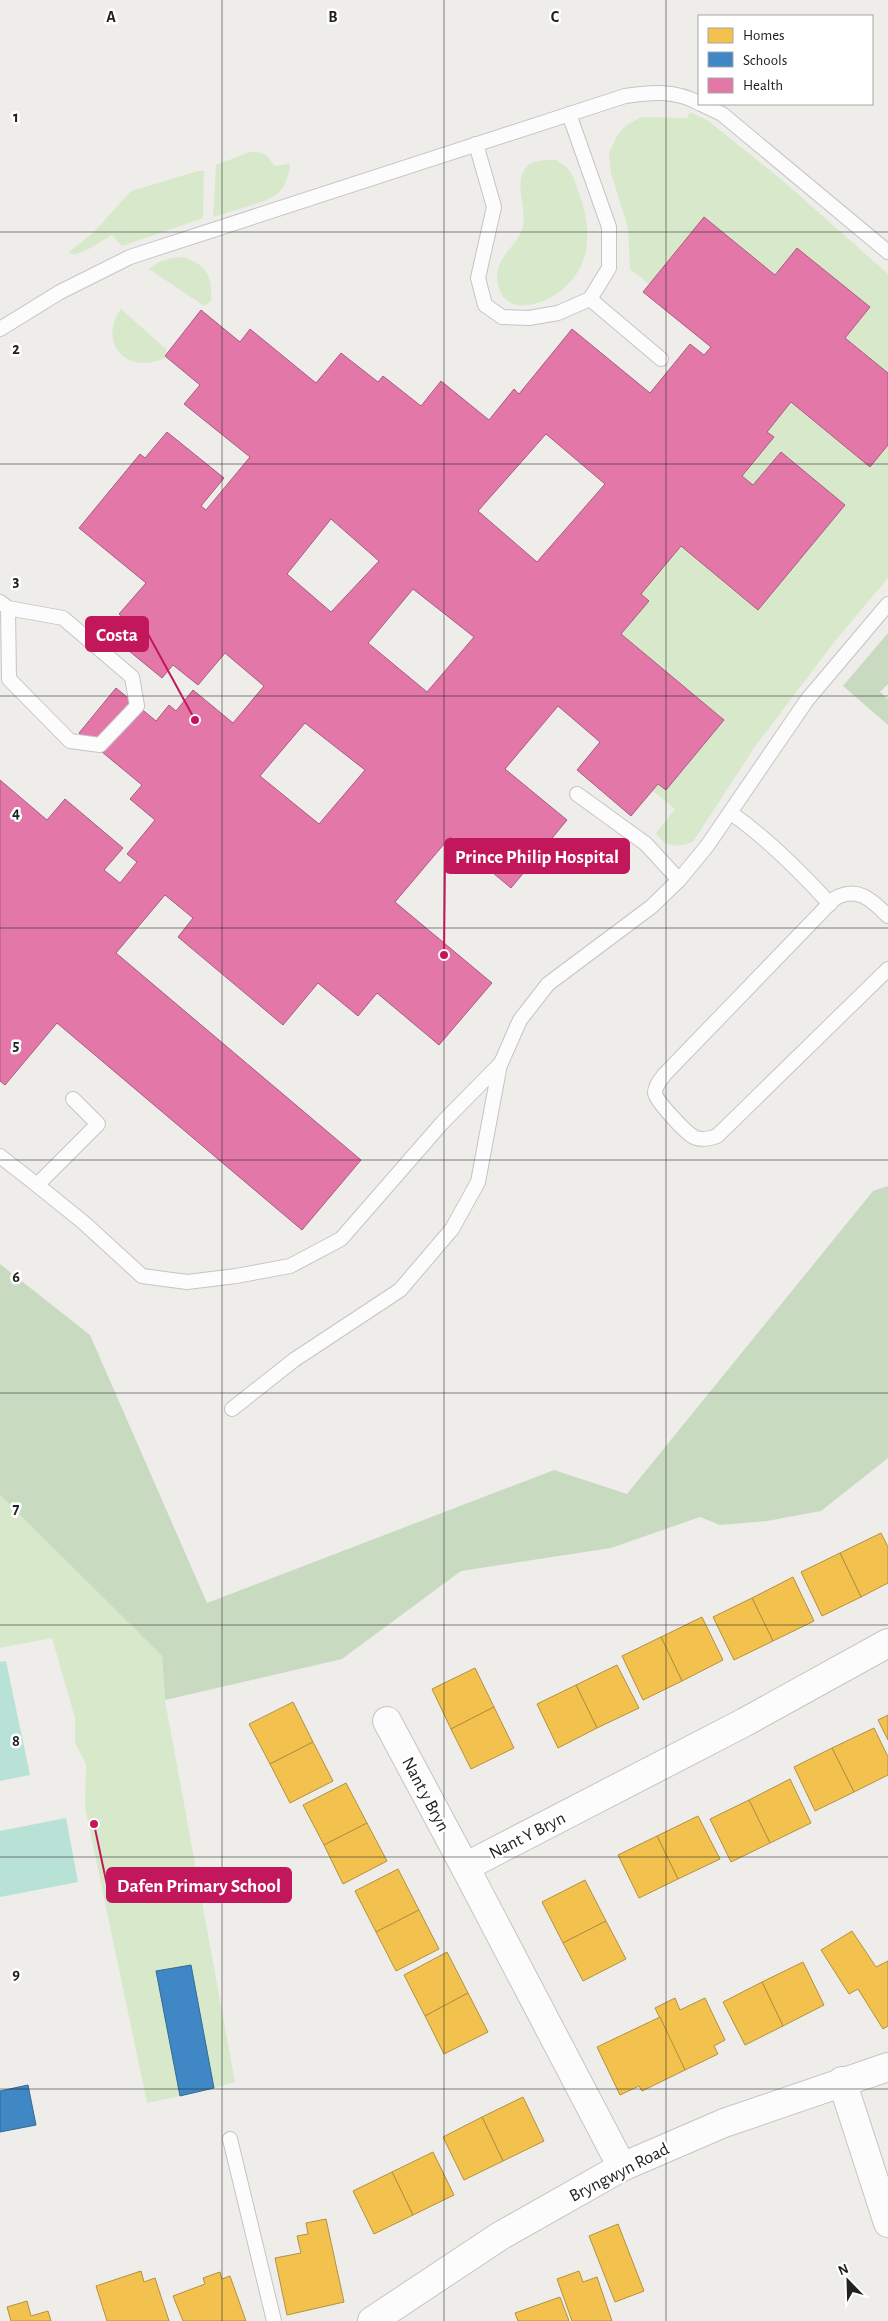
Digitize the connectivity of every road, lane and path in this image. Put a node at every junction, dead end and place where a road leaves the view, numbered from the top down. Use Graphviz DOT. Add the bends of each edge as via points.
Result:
graph roads {
  1 [pos="698,102"];
  2 [pos="704,105"];
  3 [pos="569,114"];
  4 [pos="476,144"];
  5 [pos="888,252"];
  6 [pos="590,299"];
  7 [pos="0,329"];
  8 [pos="662,359"];
  9 [pos="888,604"];
  10 [pos="4,605"];
  11 [pos="578,794"];
  12 [pos="731,813"];
  13 [pos="679,880"];
  14 [pos="830,904"];
  15 [pos="888,916"];
  16 [pos="888,968"];
  17 [pos="501,1063"];
  18 [pos="73,1100"];
  19 [pos="0,1156"];
  20 [pos="37,1185"];
  21 [pos="232,1409"];
  22 [pos="888,1643"];
  23 [pos="387,1721"];
  24 [pos="465,1867"];
  25 [pos="888,2068"];
  26 [pos="842,2081"];
  27 [pos="230,2139"];
  28 [pos="622,2166"];
  29 [pos="888,2223"];
  30 [pos="274,2321"];
  31 [pos="372,2321"];
  1 -- 3 [label="lane" via="685,95 655,92 625,96"];
  2 -- 5 [label="lane" via="722,114"];
  3 -- 4 [label="lane"];
  3 -- 6 [label="lane" via="609,228 609,268"];
  4 -- 6 [label="lane" via="494,207 478,278 485,305 502,317 529,318 558,314"];
  4 -- 7 [label="lane" via="130,257 60,292"];
  6 -- 8 [label="lane"];
  9 -- 12 [label="lane" via="807,700"];
  10 -- 10 [label="lane" via="63,618 132,677 137,706 100,745 70,741 9,679"];
  11 -- 13 [label="lane" via="646,844"];
  12 -- 13 [label="lane"];
  12 -- 14 [label="lane" via="788,858"];
  13 -- 17 [label="lane" via="651,907 548,984 520,1020"];
  14 -- 15 [label="lane" via="842,894 852,892 873,901"];
  14 -- 16 [label="lane" via="668,1070 657,1086 655,1094 659,1102 695,1138 718,1136"];
  17 -- 20 [label="lane" via="442,1123 341,1239 290,1266 187,1282 142,1276"];
  17 -- 21 [label="lane" via="478,1182 452,1229 400,1290 294,1360"];
  18 -- 20 [label="lane" via="98,1124"];
  19 -- 20 [label="lane"];
  22 -- 24 [label="street, Nant Y Bryn" via="745,1722"];
  23 -- 24 [label="street, Nant y Bryn"];
  24 -- 28 [label="street"];
  25 -- 26 [label="street, Bryngwyn Road"];
  26 -- 28 [label="street, Bryngwyn Road" via="724,2123"];
  26 -- 29 [label="street"];
  27 -- 30 [label="lane"];
  28 -- 31 [label="street, Bryngwyn Road" via="500,2236"];
}
